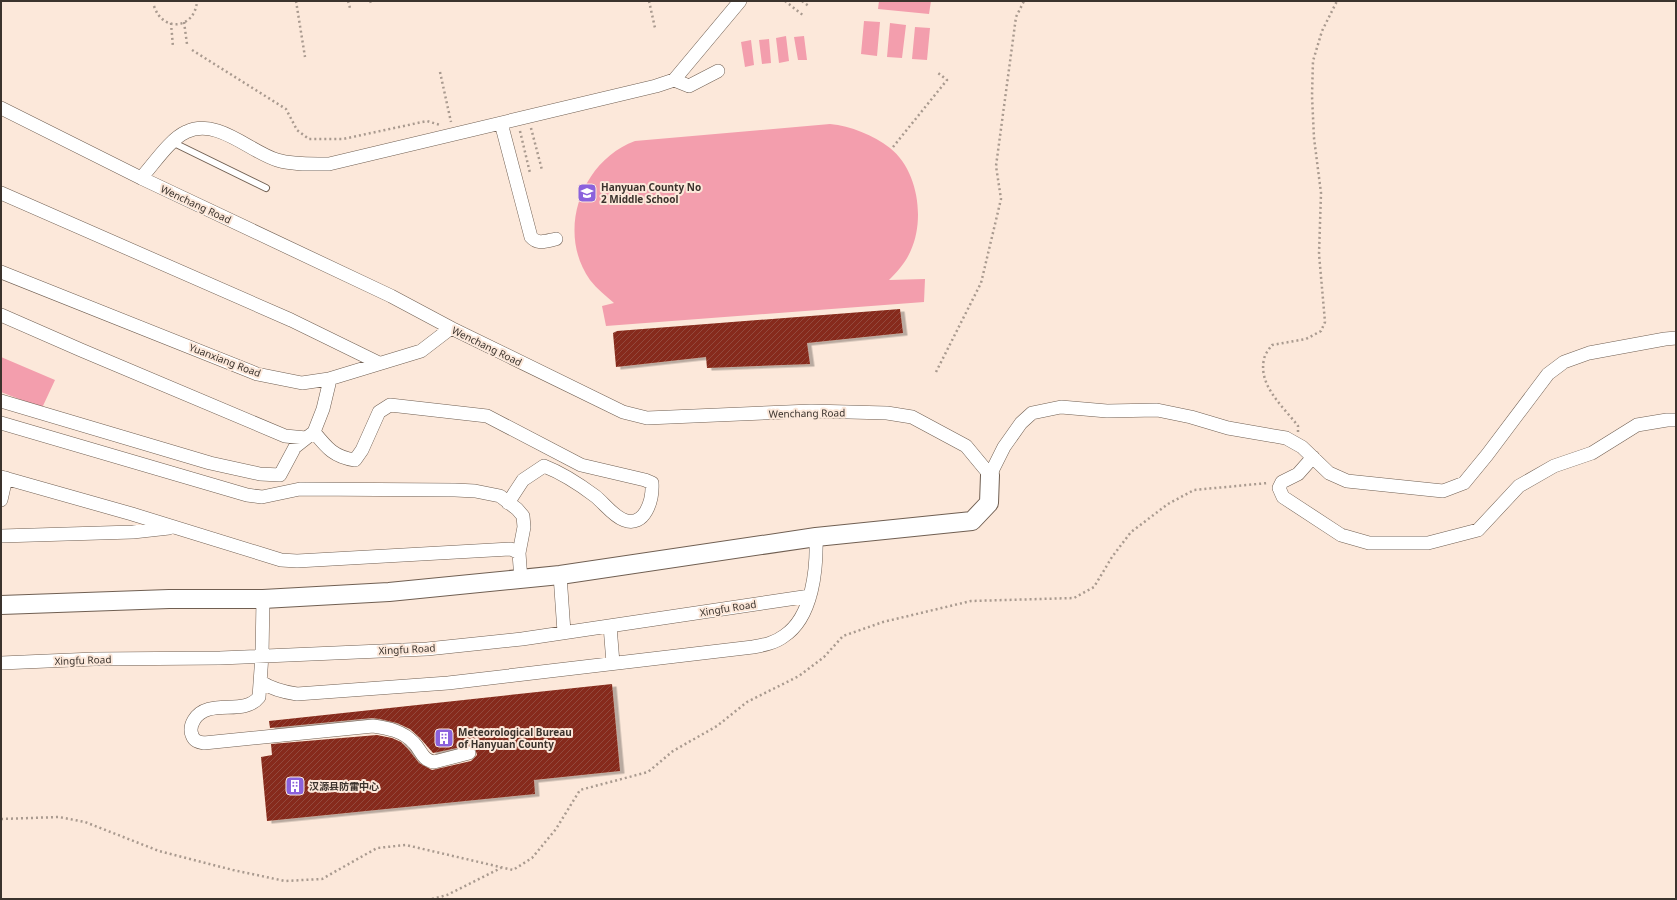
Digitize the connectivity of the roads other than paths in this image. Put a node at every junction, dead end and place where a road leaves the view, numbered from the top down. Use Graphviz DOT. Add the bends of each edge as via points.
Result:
graph roads {
  1 [pos="740,1"];
  2 [pos="718,71"];
  3 [pos="674,80"];
  4 [pos="1,108"];
  5 [pos="501,123"];
  6 [pos="172,142"];
  7 [pos="141,178"];
  8 [pos="266,188"];
  9 [pos="1,193"];
  10 [pos="556,239"];
  11 [pos="1,272"];
  12 [pos="1,315"];
  13 [pos="451,328"];
  14 [pos="1676,338"];
  15 [pos="379,363"];
  16 [pos="329,379"];
  17 [pos="1,401"];
  18 [pos="1676,420"];
  19 [pos="1,423"];
  20 [pos="310,435"];
  21 [pos="1313,457"];
  22 [pos="990,475"];
  23 [pos="4,477"];
  24 [pos="1,500"];
  25 [pos="508,503"];
  26 [pos="176,528"];
  27 [pos="1,536"];
  28 [pos="816,537"];
  29 [pos="519,553"];
  30 [pos="560,575"];
  31 [pos="521,580"];
  32 [pos="810,596"];
  33 [pos="263,599"];
  34 [pos="1,605"];
  35 [pos="610,626"];
  36 [pos="564,632"];
  37 [pos="262,655"];
  38 [pos="1,663"];
  39 [pos="613,663"];
  40 [pos="260,682"];
  41 [pos="469,753"];
  1 -- 3 [label="street"];
  2 -- 3 [label="street" via="688,86"];
  3 -- 5 [label="street"];
  4 -- 7 [label="street, Wenchang Road"];
  5 -- 6 [label="street" via="329,164 298,164 276,160 224,133 201,128 186,132"];
  5 -- 10 [label="street" via="531,237 541,243"];
  6 -- 7 [label="street"];
  6 -- 8 [label="lane"];
  7 -- 13 [label="street, Wenchang Road" via="391,296"];
  9 -- 15 [label="street" via="291,320"];
  11 -- 16 [label="street, Yuanxiang Road" via="257,374 302,383"];
  12 -- 20 [label="street" via="285,436"];
  13 -- 15 [label="street, Yuanxiang Road" via="421,351"];
  13 -- 22 [label="street, Wenchang Road" via="623,412 647,418 811,411 887,413 912,417 966,446"];
  14 -- 21 [label="street" via="1589,353 1564,362 1548,374 1464,483 1443,491 1347,481 1329,473"];
  15 -- 16 [label="street, Yuanxiang Road"];
  16 -- 20 [label="street" via="323,409"];
  17 -- 20 [label="street" via="210,463 260,474 280,475 295,447"];
  18 -- 21 [label="street" via="1637,424 1592,453 1554,466 1520,486 1478,530 1428,543 1369,544 1341,535 1283,497 1279,488 1282,482 1298,474"];
  19 -- 25 [label="street" via="247,495 262,497 300,489 454,490 500,496"];
  20 -- 25 [label="street" via="328,450 355,460 379,412 390,405 487,416 581,464 652,483 647,511 640,520 632,522 622,520 596,496 559,472 544,466 523,480"];
  21 -- 22 [label="street" via="1286,438 1228,428 1157,410 1107,411 1061,407 1032,413 1021,423 1004,447"];
  22 -- 28 [label="main road" via="989,504 972,521"];
  23 -- 24 [label="street"];
  23 -- 26 [label="street"];
  25 -- 29 [label="street" via="523,516 524,527"];
  26 -- 27 [label="street" via="133,532"];
  26 -- 29 [label="street" via="281,560 511,549"];
  28 -- 30 [label="main road"];
  28 -- 32 [label="street" via="817,560"];
  29 -- 31 [label="street"];
  30 -- 31 [label="main road"];
  30 -- 36 [label="street"];
  31 -- 33 [label="main road" via="389,592"];
  32 -- 35 [label="street, Xingfu Road"];
  32 -- 39 [label="street" via="806,608 792,630 773,642 753,647"];
  33 -- 34 [label="main road" via="169,599"];
  33 -- 37 [label="street"];
  35 -- 36 [label="street, Xingfu Road"];
  35 -- 39 [label="street"];
  36 -- 37 [label="street, Xingfu Road" via="427,649"];
  37 -- 38 [label="street, Xingfu Road"];
  37 -- 40 [label="street"];
  39 -- 40 [label="street" via="448,683 297,694 283,692"];
  40 -- 41 [label="street" via="259,697 251,703 208,709 200,713 190,731 193,738 204,743 373,726 402,734 414,742 428,761 434,762"];
}
